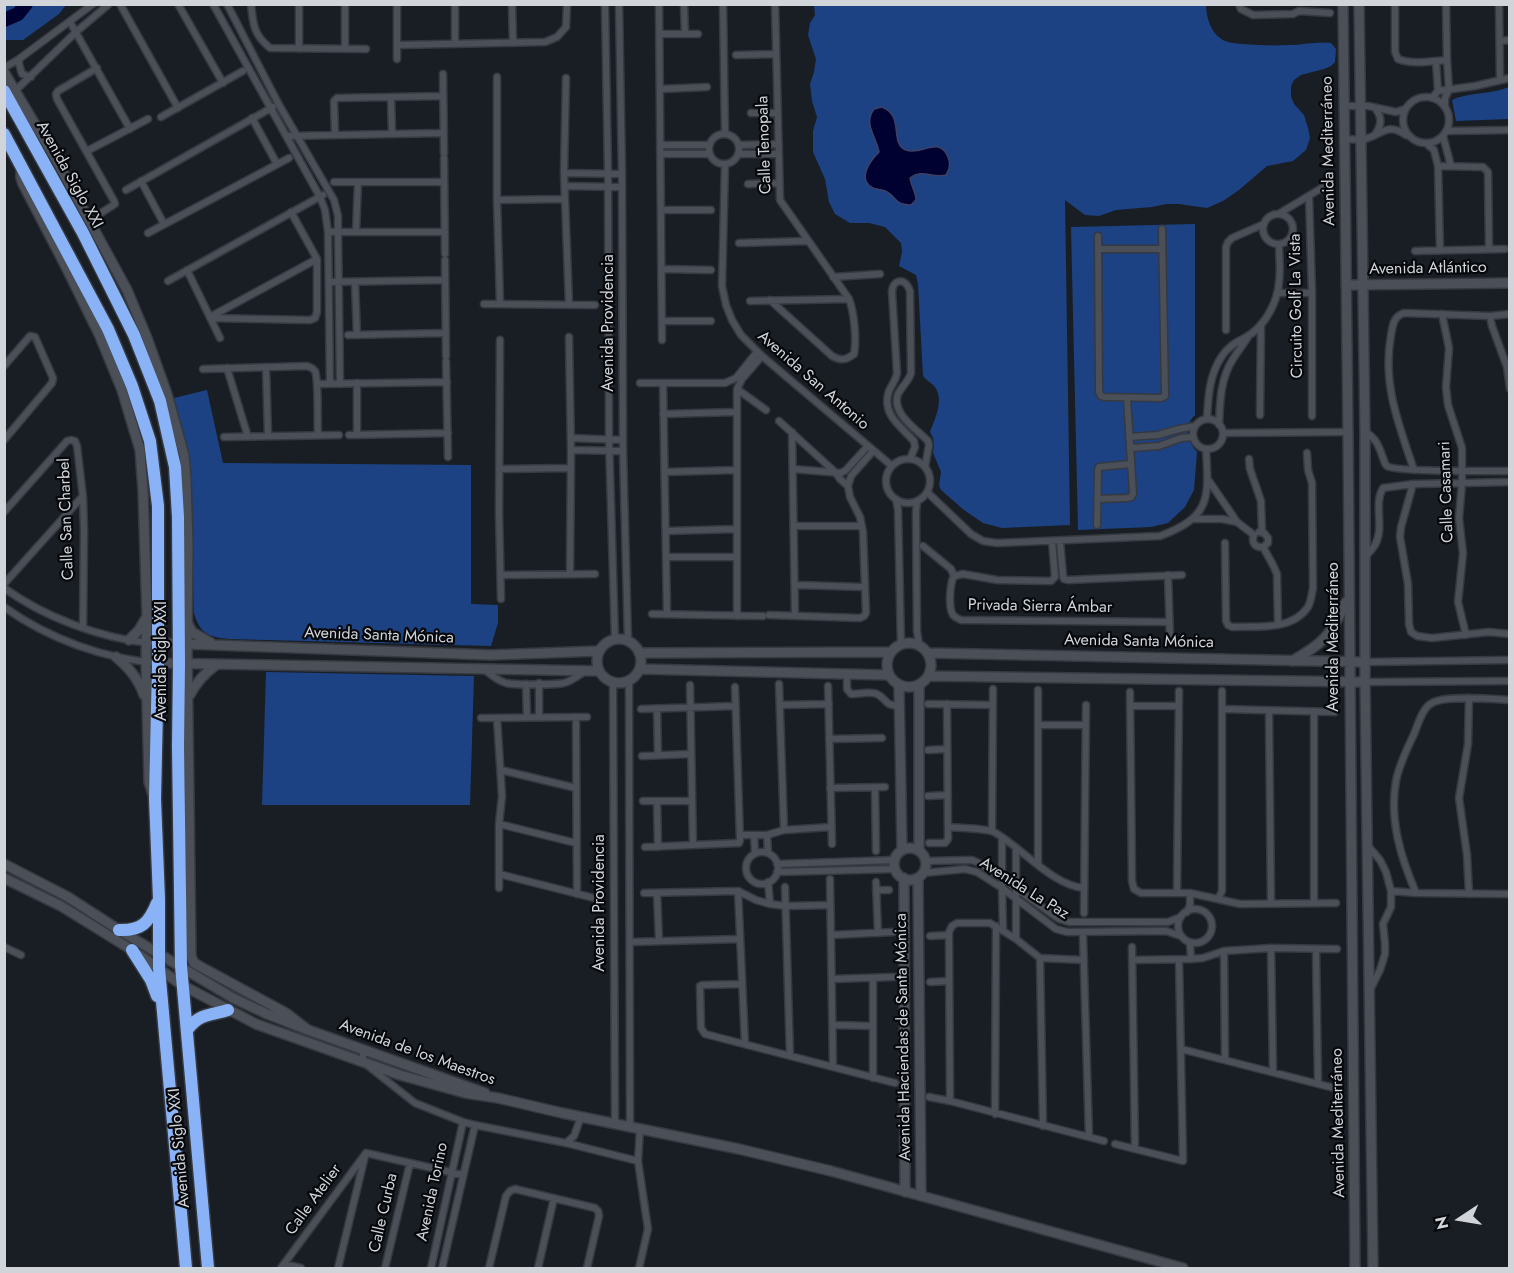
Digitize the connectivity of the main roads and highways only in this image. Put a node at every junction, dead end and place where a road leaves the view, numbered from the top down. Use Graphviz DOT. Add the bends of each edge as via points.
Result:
graph roads {
  1 [pos="10,91"];
  2 [pos="4,134"];
  3 [pos="188,698"];
  4 [pos="178,717"];
  5 [pos="159,899"];
  6 [pos="119,930"];
  7 [pos="132,950"];
  8 [pos="228,1010"];
  9 [pos="162,1012"];
  10 [pos="186,1030"];
  11 [pos="186,1269"];
  12 [pos="208,1269"];
  1 -- 4 [label="highway, Avenida Siglo XXI" via="88,231 134,335 181,466 178,516 183,664"];
  2 -- 5 [label="highway, Avenida Siglo XXI" via="104,331 150,441 158,506 152,570 152,663"];
  3 -- 4 [label="highway"];
  4 -- 10 [label="highway, Avenida Siglo XXI" via="184,783 185,932 181,966"];
  5 -- 6 [label="highway" via="146,923 135,929"];
  5 -- 9 [label="highway, Avenida Siglo XXI"];
  7 -- 9 [label="highway" via="151,980"];
  8 -- 10 [label="highway" via="201,1016"];
  9 -- 11 [label="highway, Avenida Siglo XXI"];
  10 -- 12 [label="highway, Avenida Siglo XXI"];
}
